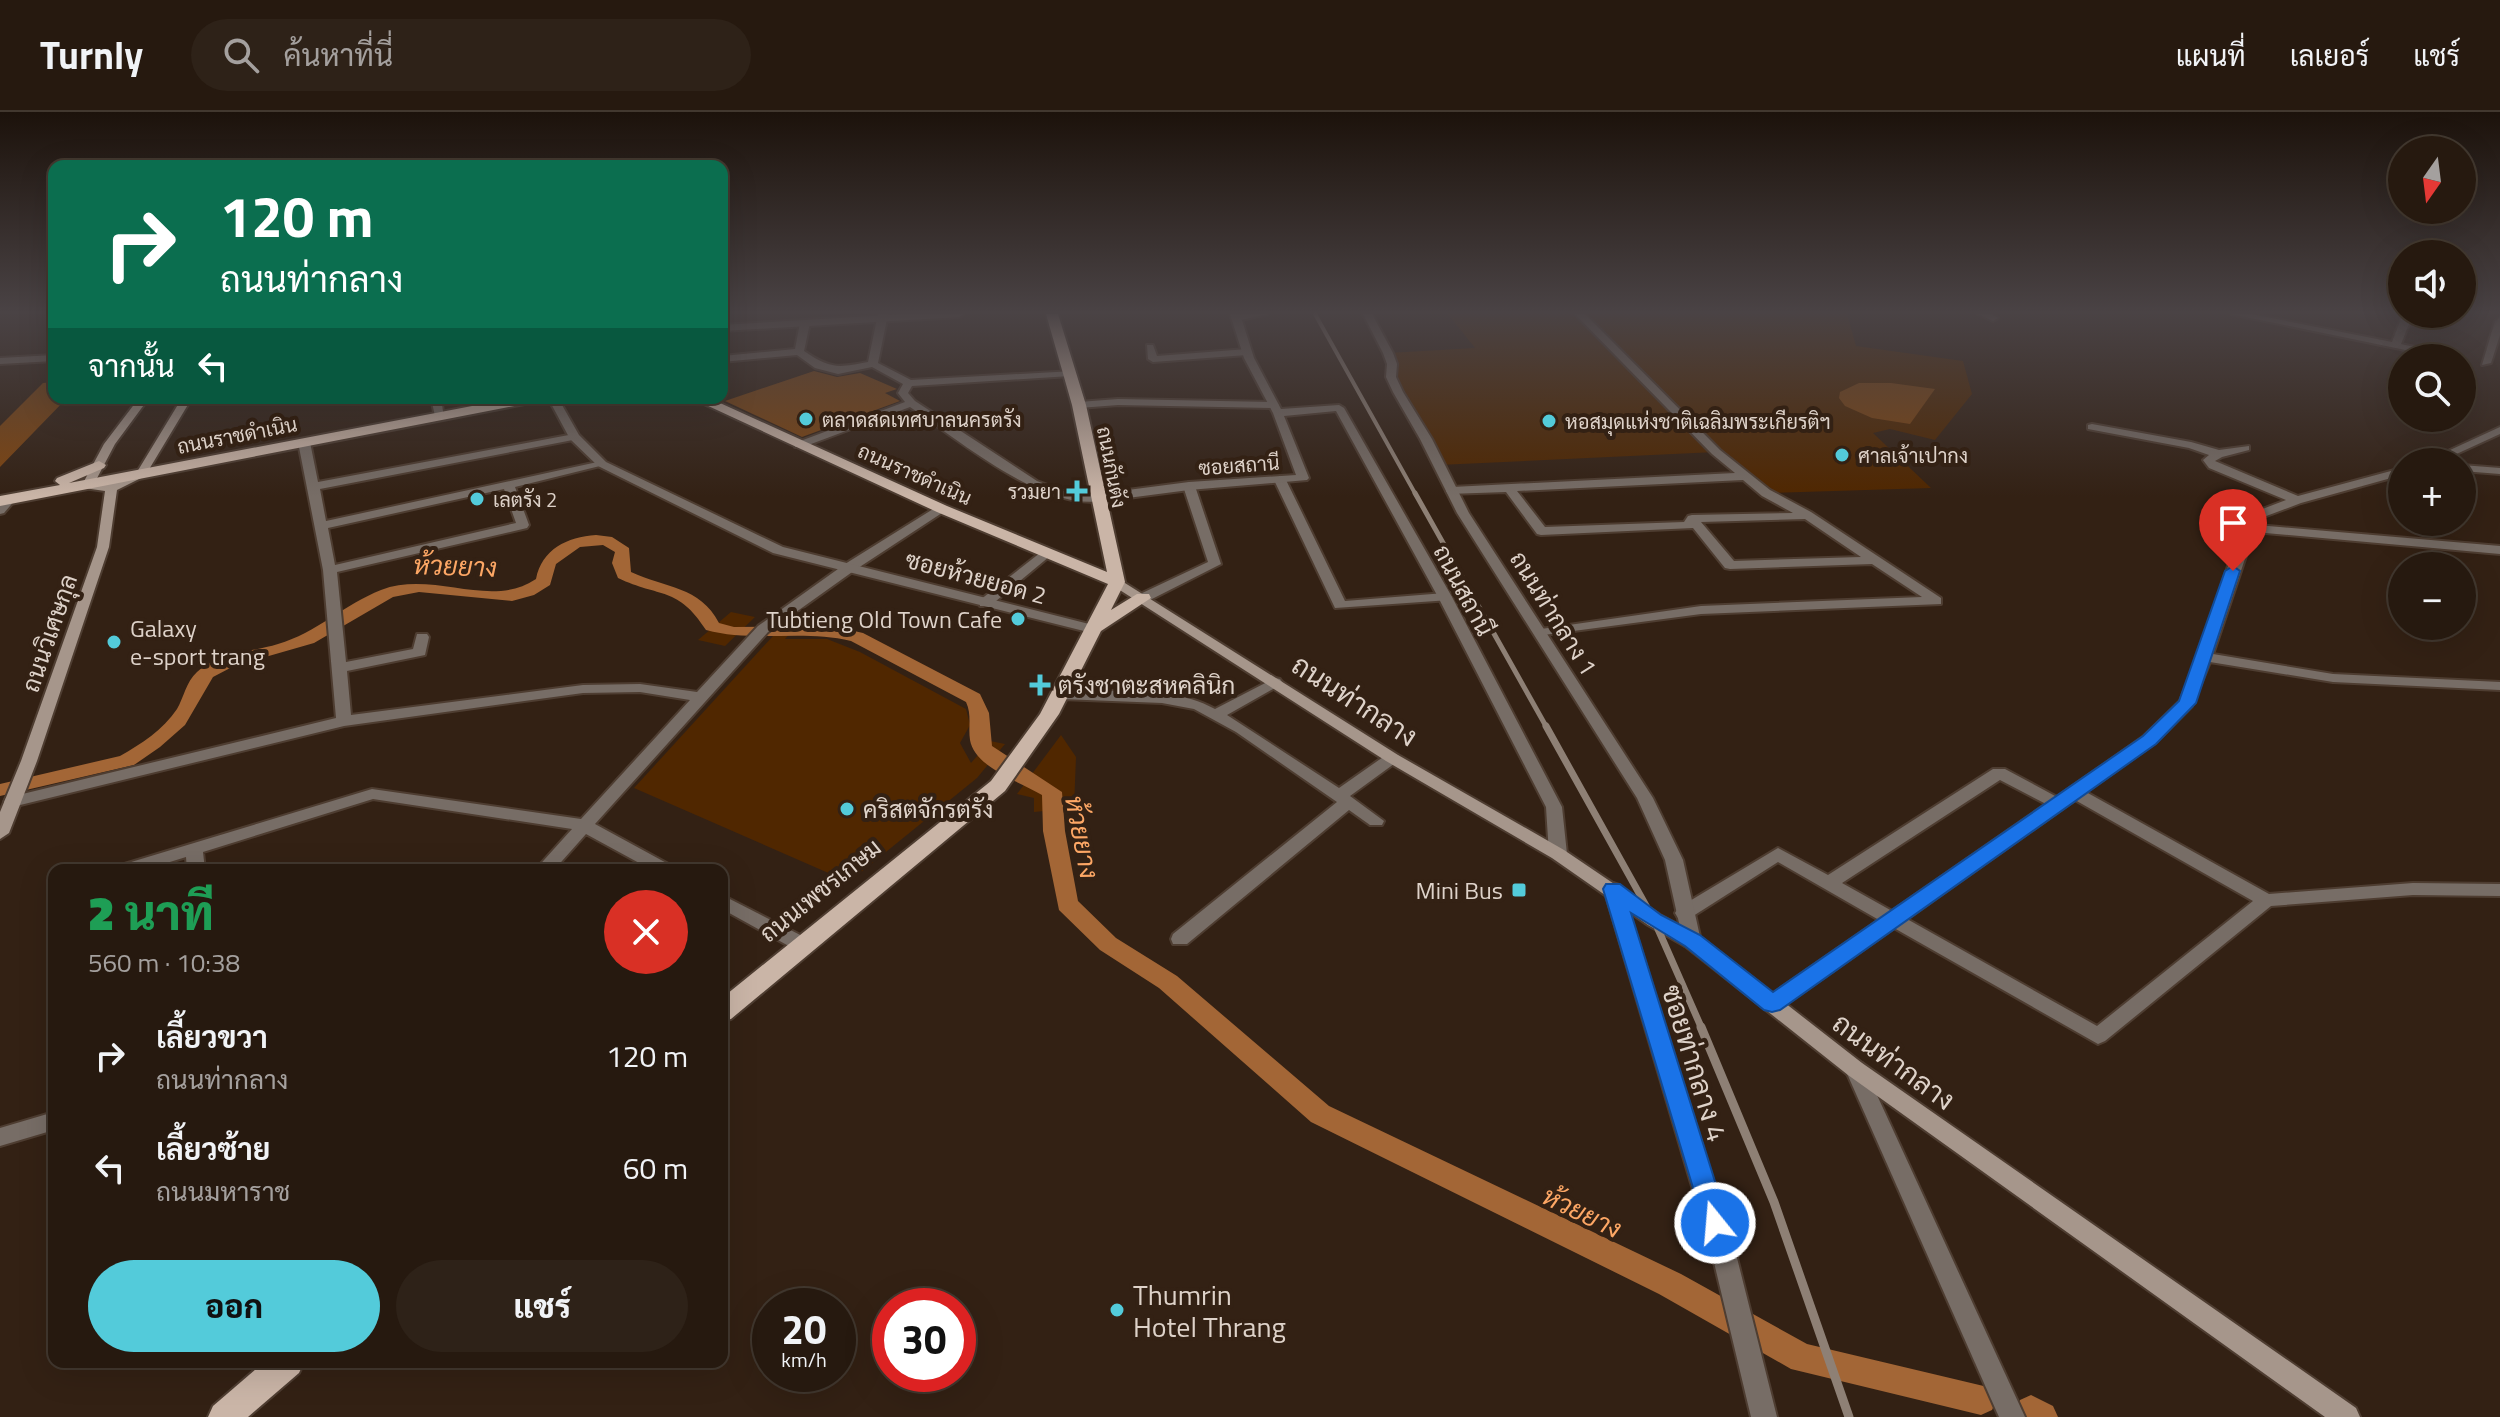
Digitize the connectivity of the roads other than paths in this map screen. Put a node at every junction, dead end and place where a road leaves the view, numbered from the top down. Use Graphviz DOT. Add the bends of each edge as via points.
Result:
graph roads {
  1 [pos="894,375"];
  2 [pos="1039,375"];
  3 [pos="1071,375"];
  4 [pos="1259,375"];
  5 [pos="1391,375"];
  6 [pos="1639,375"];
  7 [pos="909,383"];
  8 [pos="911,403"];
  9 [pos="140,404"];
  10 [pos="183,404"];
  11 [pos="437,404"];
  12 [pos="503,404"];
  13 [pos="556,404"];
  14 [pos="711,404"];
  15 [pos="1079,405"];
  16 [pos="1276,409"];
  17 [pos="440,416"];
  18 [pos="2092,427"];
  19 [pos="2500,430"];
  20 [pos="574,437"];
  21 [pos="304,442"];
  22 [pos="799,445"];
  23 [pos="2245,448"];
  24 [pos="2461,448"];
  25 [pos="2218,454"];
  26 [pos="602,464"];
  27 [pos="99,465"];
  28 [pos="2476,469"];
  29 [pos="2500,471"];
  30 [pos="141,474"];
  31 [pos="2388,475"];
  32 [pos="1745,476"];
  33 [pos="1280,480"];
  34 [pos="88,485"];
  35 [pos="508,485"];
  36 [pos="1189,486"];
  37 [pos="313,487"];
  38 [pos="111,488"];
  39 [pos="1509,488"];
  40 [pos="1452,491"];
  41 [pos="1097,498"];
  42 [pos="2297,500"];
  43 [pos="3,504"];
  44 [pos="942,509"];
  45 [pos="1807,515"];
  46 [pos="1692,519"];
  47 [pos="322,526"];
  48 [pos="2251,528"];
  49 [pos="1108,546"];
  50 [pos="2500,550"];
  51 [pos="1045,553"];
  52 [pos="1872,560"];
  53 [pos="1077,566"];
  54 [pos="850,567"];
  55 [pos="330,570"];
  56 [pos="1117,582"];
  57 [pos="1445,597"];
  58 [pos="1143,598"];
  59 [pos="985,603"];
  60 [pos="1092,629"];
  61 [pos="1541,633"];
  62 [pos="422,637"];
  63 [pos="2205,657"];
  64 [pos="338,668"];
  65 [pos="1275,682"];
  66 [pos="2500,686"];
  67 [pos="1062,695"];
  68 [pos="701,697"];
  69 [pos="1215,715"];
  70 [pos="344,721"];
  71 [pos="1392,758"];
  72 [pos="2075,793"];
  73 [pos="1344,799"];
  74 [pos="12,802"];
  75 [pos="2058,804"];
  76 [pos="1376,821"];
  77 [pos="583,825"];
  78 [pos="0,833"];
  79 [pos="194,848"];
  80 [pos="1558,854"];
  81 [pos="143,864"];
  82 [pos="195,864"];
  83 [pos="549,864"];
  84 [pos="655,864"];
  85 [pos="1827,884"];
  86 [pos="1613,889"];
  87 [pos="2500,890"];
  88 [pos="2266,900"];
  89 [pos="728,904"];
  90 [pos="1684,913"];
  91 [pos="1892,920"];
  92 [pos="1180,939"];
  93 [pos="1692,941"];
  94 [pos="803,945"];
  95 [pos="1772,1004"];
  96 [pos="728,1007"];
  97 [pos="1855,1069"];
  98 [pos="48,1123"];
  99 [pos="0,1137"];
  100 [pos="281,1368"];
  101 [pos="224,1417"];
  102 [pos="1764,1417"];
  103 [pos="2012,1417"];
  104 [pos="2347,1417"];
  1 -- 7 [label="street"];
  2 -- 7 [label="street"];
  3 -- 15 [label="main road, ถนนกันตัง"];
  4 -- 16 [label="street, ซอยสถานี"];
  5 -- 40 [label="street, ถนนท่ากลาง 1"];
  6 -- 32 [label="street"];
  7 -- 8 [label="street" via="903,393"];
  8 -- 22 [label="street"];
  8 -- 41 [label="street, ซอยสถานี" via="1033,484 1067,496"];
  9 -- 27 [label="main road"];
  10 -- 30 [label="main road"];
  11 -- 17 [label="street"];
  12 -- 17 [label="main road, ถนนราชดำเนิน"];
  13 -- 20 [label="street, ซอยห้วยยอด 2"];
  14 -- 22 [label="main road, ถนนราชดำเนิน"];
  15 -- 16 [label="street"];
  15 -- 41 [label="main road, ถนนกันตัง"];
  16 -- 33 [label="street, ซอยสถานี" via="1303,478"];
  16 -- 57 [label="street, ถนนสถานี" via="1339,408"];
  17 -- 21 [label="main road, ถนนราชดำเนิน"];
  18 -- 25 [label="street"];
  19 -- 24 [label="street"];
  20 -- 26 [label="street, ซอยห้วยยอด 2"];
  20 -- 37 [label="street"];
  21 -- 30 [label="main road, ถนนราชดำเนิน"];
  21 -- 37 [label="street"];
  22 -- 44 [label="main road, ถนนราชดำเนิน"];
  23 -- 25 [label="street"];
  25 -- 42 [label="street" via="2209,460 2213,466"];
  26 -- 35 [label="street"];
  26 -- 54 [label="street, ซอยห้วยยอด 2" via="778,550"];
  27 -- 34 [label="main road"];
  27 -- 43 [label="main road"];
  28 -- 29 [label="street"];
  30 -- 34 [label="main road, ถนนราชดำเนิน"];
  30 -- 38 [label="main road"];
  31 -- 42 [label="street"];
  32 -- 39 [label="street"];
  32 -- 45 [label="street"];
  33 -- 36 [label="street, ซอยสถานี"];
  33 -- 57 [label="street" via="1340,605"];
  34 -- 38 [label="main road"];
  34 -- 43 [label="main road, ถนนราชดำเนิน"];
  35 -- 47 [label="street"];
  35 -- 55 [label="street" via="523,525"];
  36 -- 41 [label="street, ซอยสถานี"];
  36 -- 58 [label="street" via="1215,564"];
  37 -- 47 [label="street"];
  38 -- 74 [label="main road, ถนนวิเศษกุล" via="103,547"];
  39 -- 40 [label="street"];
  39 -- 46 [label="street" via="1541,531 1688,526"];
  40 -- 61 [label="street, ถนนท่ากลาง 1"];
  41 -- 49 [label="main road, ถนนกันตัง"];
  42 -- 48 [label="street" via="2256,516"];
  44 -- 51 [label="main road, ถนนราชดำเนิน"];
  44 -- 54 [label="street"];
  45 -- 46 [label="street"];
  45 -- 52 [label="street"];
  46 -- 52 [label="street" via="1730,565"];
  47 -- 55 [label="street"];
  48 -- 50 [label="street"];
  48 -- 63 [label="street"];
  49 -- 53 [label="main road"];
  49 -- 56 [label="main road, ถนนกันตัง"];
  51 -- 53 [label="main road, ถนนราชดำเนิน"];
  51 -- 59 [label="street"];
  52 -- 61 [label="street" via="1936,601 1701,610"];
  53 -- 56 [label="main road, ถนนราชดำเนิน"];
  54 -- 59 [label="street, ซอยห้วยยอด 2"];
  54 -- 68 [label="street" via="779,615"];
  55 -- 64 [label="street"];
  56 -- 58 [label="main road, ถนนท่ากลาง"];
  56 -- 60 [label="main road, ถนนเพชรเกษม"];
  57 -- 80 [label="street, ถนนสถานี" via="1554,807"];
  58 -- 60 [label="main road"];
  58 -- 65 [label="main road, ถนนท่ากลาง"];
  59 -- 60 [label="street, ซอยห้วยยอด 2"];
  60 -- 67 [label="main road, ถนนเพชรเกษม"];
  61 -- 90 [label="street, ถนนท่ากลาง 1" via="1645,798 1674,860"];
  62 -- 64 [label="street" via="420,652"];
  63 -- 66 [label="street" via="2333,678"];
  63 -- 72 [label="street" via="2187,703 2149,740"];
  64 -- 70 [label="street"];
  65 -- 69 [label="street"];
  65 -- 71 [label="main road, ถนนท่ากลาง"];
  67 -- 69 [label="street" via="1162,698"];
  67 -- 94 [label="main road, ถนนเพชรเกษม" via="998,786"];
  68 -- 70 [label="street" via="640,688 583,689"];
  68 -- 77 [label="street"];
  69 -- 73 [label="street"];
  70 -- 74 [label="street"];
  71 -- 73 [label="street"];
  71 -- 80 [label="main road, ถนนท่ากลาง"];
  72 -- 75 [label="street"];
  72 -- 88 [label="street"];
  73 -- 76 [label="street"];
  73 -- 92 [label="street"];
  74 -- 78 [label="main road, ถนนวิเศษกุล"];
  75 -- 85 [label="street" via="1999,773"];
  75 -- 91 [label="street"];
  77 -- 79 [label="street" via="372,794"];
  77 -- 83 [label="street"];
  77 -- 84 [label="street"];
  79 -- 81 [label="street"];
  79 -- 82 [label="street"];
  80 -- 86 [label="main road, ถนนท่ากลาง"];
  85 -- 90 [label="street" via="1778,854"];
  85 -- 91 [label="street"];
  86 -- 93 [label="main road, ถนนท่ากลาง"];
  86 -- 102 [label="street, ซอยท่ากลาง 4" via="1724,1254"];
  87 -- 88 [label="street" via="2413,889"];
  88 -- 91 [label="street" via="2098,1036"];
  89 -- 94 [label="street"];
  90 -- 93 [label="street, ถนนท่ากลาง 1"];
  91 -- 95 [label="street"];
  93 -- 95 [label="main road, ถนนท่ากลาง"];
  94 -- 96 [label="main road, ถนนเพชรเกษม"];
  95 -- 97 [label="main road, ถนนท่ากลาง"];
  97 -- 103 [label="street"];
  97 -- 104 [label="main road, ถนนท่ากลาง"];
  98 -- 99 [label="street"];
  100 -- 101 [label="main road"];
}
